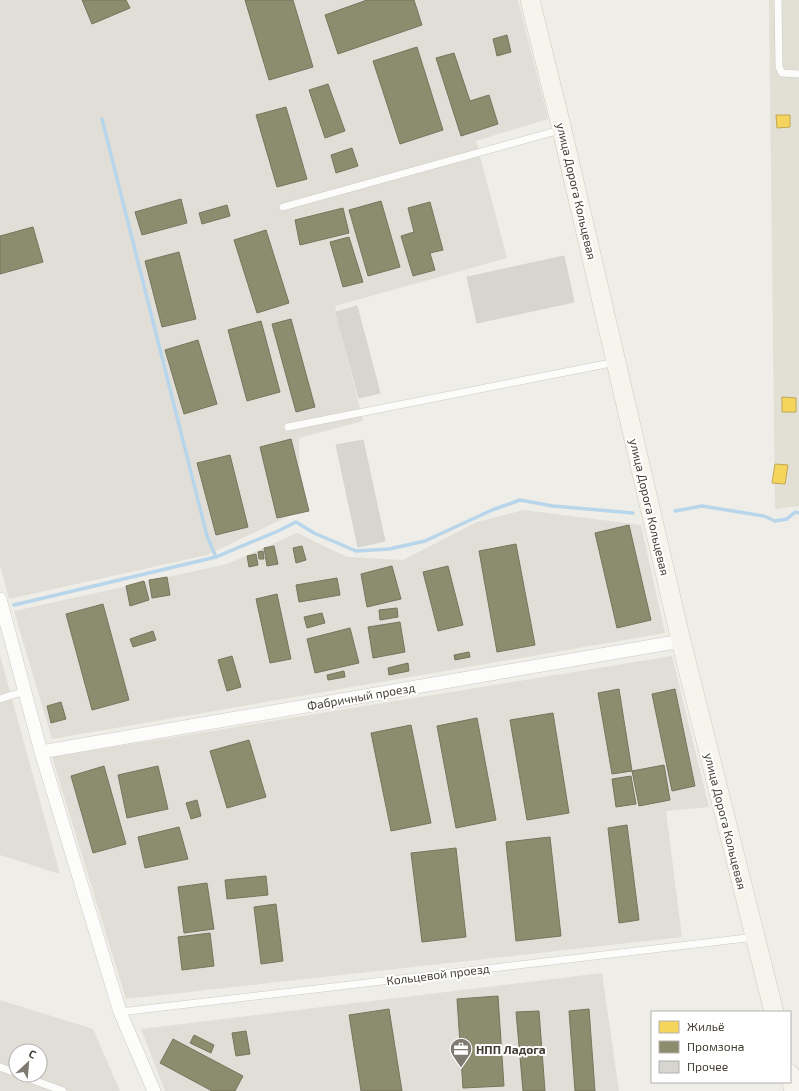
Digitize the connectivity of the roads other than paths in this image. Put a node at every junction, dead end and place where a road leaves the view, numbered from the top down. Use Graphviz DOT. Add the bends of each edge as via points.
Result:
graph roads {
  1 [pos="530,0"];
  2 [pos="778,0"];
  3 [pos="799,74"];
  4 [pos="562,130"];
  5 [pos="283,207"];
  6 [pos="616,362"];
  7 [pos="288,427"];
  8 [pos="0,599"];
  9 [pos="681,641"];
  10 [pos="24,691"];
  11 [pos="0,699"];
  12 [pos="41,752"];
  13 [pos="755,937"];
  14 [pos="774,1011"];
  15 [pos="120,1012"];
  16 [pos="791,1078"];
  17 [pos="42,1083"];
  18 [pos="63,1091"];
  19 [pos="154,1091"];
  20 [pos="794,1091"];
  1 -- 4 [label="street, улица Дорога Кольцевая"];
  2 -- 3 [label="lane" via="779,67 782,72"];
  4 -- 5 [label="lane"];
  4 -- 6 [label="street, улица Дорога Кольцевая"];
  6 -- 7 [label="lane"];
  6 -- 9 [label="street, улица Дорога Кольцевая"];
  8 -- 10 [label="street"];
  9 -- 12 [label="street, Фабричный проезд"];
  9 -- 13 [label="street, улица Дорога Кольцевая"];
  10 -- 11 [label="lane"];
  10 -- 12 [label="street"];
  12 -- 15 [label="street"];
  13 -- 14 [label="street, улица Дорога Кольцевая"];
  13 -- 15 [label="lane, Кольцевой проезд"];
  15 -- 19 [label="street"];
  16 -- 20 [label="street"];
  17 -- 18 [label="lane"];
}
